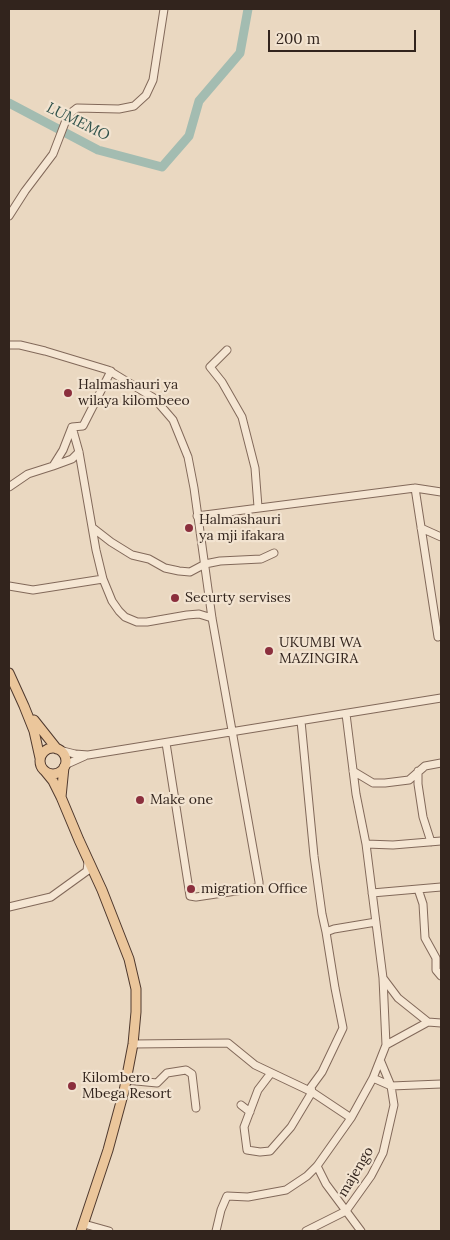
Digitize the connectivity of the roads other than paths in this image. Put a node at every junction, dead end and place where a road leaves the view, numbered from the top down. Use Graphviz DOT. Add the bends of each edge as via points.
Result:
graph roads {
  1 [pos="164,9"];
  2 [pos="9,216"];
  3 [pos="9,345"];
  4 [pos="228,350"];
  5 [pos="111,371"];
  6 [pos="72,427"];
  7 [pos="79,452"];
  8 [pos="54,466"];
  9 [pos="9,487"];
  10 [pos="415,488"];
  11 [pos="441,492"];
  12 [pos="258,507"];
  13 [pos="197,516"];
  14 [pos="93,528"];
  15 [pos="421,528"];
  16 [pos="441,537"];
  17 [pos="274,553"];
  18 [pos="205,564"];
  19 [pos="103,579"];
  20 [pos="9,586"];
  21 [pos="212,618"];
  22 [pos="441,636"];
  23 [pos="9,673"];
  24 [pos="441,698"];
  25 [pos="24,706"];
  26 [pos="346,714"];
  27 [pos="301,721"];
  28 [pos="233,731"];
  29 [pos="166,743"];
  30 [pos="58,749"];
  31 [pos="88,755"];
  32 [pos="40,758"];
  33 [pos="441,763"];
  34 [pos="65,766"];
  35 [pos="44,770"];
  36 [pos="353,771"];
  37 [pos="418,771"];
  38 [pos="410,778"];
  39 [pos="418,781"];
  40 [pos="61,797"];
  41 [pos="441,841"];
  42 [pos="431,842"];
  43 [pos="366,844"];
  44 [pos="89,860"];
  45 [pos="441,887"];
  46 [pos="418,889"];
  47 [pos="372,893"];
  48 [pos="9,907"];
  49 [pos="376,922"];
  50 [pos="326,932"];
  51 [pos="441,976"];
  52 [pos="383,978"];
  53 [pos="428,1022"];
  54 [pos="441,1023"];
  55 [pos="133,1044"];
  56 [pos="386,1045"];
  57 [pos="381,1062"];
  58 [pos="271,1073"];
  59 [pos="373,1078"];
  60 [pos="126,1080"];
  61 [pos="441,1084"];
  62 [pos="391,1086"];
  63 [pos="312,1092"];
  64 [pos="241,1105"];
  65 [pos="196,1108"];
  66 [pos="250,1112"];
  67 [pos="351,1118"];
  68 [pos="317,1166"];
  69 [pos="346,1211"];
  70 [pos="83,1228"];
  71 [pos="109,1231"];
  72 [pos="216,1231"];
  73 [pos="306,1231"];
  74 [pos="361,1231"];
  1 -- 2 [label="street" via="153,80 146,95 134,106 77,108 68,115 53,154"];
  3 -- 5 [label="street" via="45,351"];
  4 -- 12 [label="street" via="210,367 242,416 255,468"];
  5 -- 6 [label="street" via="83,426"];
  5 -- 13 [label="street" via="154,398 173,420 188,457"];
  6 -- 7 [label="street"];
  6 -- 8 [label="street"];
  7 -- 8 [label="street" via="72,459"];
  7 -- 14 [label="street"];
  8 -- 9 [label="street" via="28,474"];
  10 -- 11 [label="street"];
  10 -- 12 [label="street"];
  10 -- 15 [label="street"];
  12 -- 13 [label="street"];
  13 -- 18 [label="street"];
  14 -- 18 [label="street" via="132,555 165,568 190,572"];
  14 -- 19 [label="street"];
  15 -- 16 [label="street"];
  15 -- 22 [label="street" via="438,637"];
  17 -- 18 [label="street" via="261,559"];
  18 -- 21 [label="street"];
  19 -- 20 [label="street" via="32,590"];
  19 -- 21 [label="street" via="119,611 137,622 187,614"];
  21 -- 28 [label="street"];
  23 -- 25 [label="main road"];
  24 -- 26 [label="street"];
  25 -- 30 [label="main road"];
  25 -- 32 [label="main road" via="39,746"];
  26 -- 27 [label="street"];
  26 -- 36 [label="street"];
  27 -- 28 [label="street"];
  27 -- 50 [label="street" via="314,856"];
  28 -- 29 [label="street"];
  28 -- 29 [label="street" via="260,886 256,888 190,896"];
  29 -- 31 [label="street"];
  30 -- 31 [label="street"];
  30 -- 32 [label="main road" via="45,751"];
  30 -- 34 [label="main road" via="66,758"];
  31 -- 34 [label="street"];
  32 -- 35 [label="main road"];
  33 -- 37 [label="street"];
  34 -- 35 [label="main road" via="56,774"];
  34 -- 40 [label="main road"];
  35 -- 40 [label="main road"];
  36 -- 38 [label="street" via="373,783"];
  36 -- 43 [label="street"];
  37 -- 38 [label="street"];
  37 -- 39 [label="street"];
  38 -- 39 [label="street"];
  39 -- 42 [label="street" via="423,817"];
  40 -- 44 [label="main road"];
  41 -- 42 [label="street"];
  42 -- 43 [label="street"];
  43 -- 47 [label="street"];
  44 -- 48 [label="street" via="87,871 51,897"];
  44 -- 55 [label="main road" via="129,959 136,989"];
  45 -- 46 [label="street"];
  46 -- 47 [label="street"];
  46 -- 51 [label="street" via="423,904 426,938"];
  47 -- 49 [label="street"];
  49 -- 50 [label="street"];
  49 -- 52 [label="street"];
  50 -- 63 [label="street" via="343,1028 322,1072 311,1087"];
  52 -- 53 [label="street" via="398,998"];
  52 -- 56 [label="street"];
  53 -- 54 [label="street"];
  53 -- 56 [label="street"];
  55 -- 58 [label="street" via="228,1043 255,1065"];
  55 -- 60 [label="main road"];
  56 -- 57 [label="street"];
  57 -- 59 [label="street"];
  57 -- 62 [label="street, majengo"];
  58 -- 63 [label="street"];
  58 -- 66 [label="street" via="258,1090"];
  59 -- 62 [label="street"];
  59 -- 67 [label="street"];
  60 -- 65 [label="street" via="157,1083 168,1073 186,1070 192,1074"];
  60 -- 70 [label="main road"];
  61 -- 62 [label="street"];
  62 -- 69 [label="street, majengo" via="394,1105 384,1153"];
  63 -- 66 [label="street" via="291,1127 270,1150 247,1150 244,1127"];
  63 -- 67 [label="street"];
  64 -- 66 [label="street"];
  67 -- 68 [label="street"];
  68 -- 69 [label="street, majengo"];
  68 -- 72 [label="street" via="286,1190 248,1198 227,1196"];
  69 -- 73 [label="street"];
  69 -- 74 [label="street, majengo"];
  70 -- 71 [label="street"];
}
